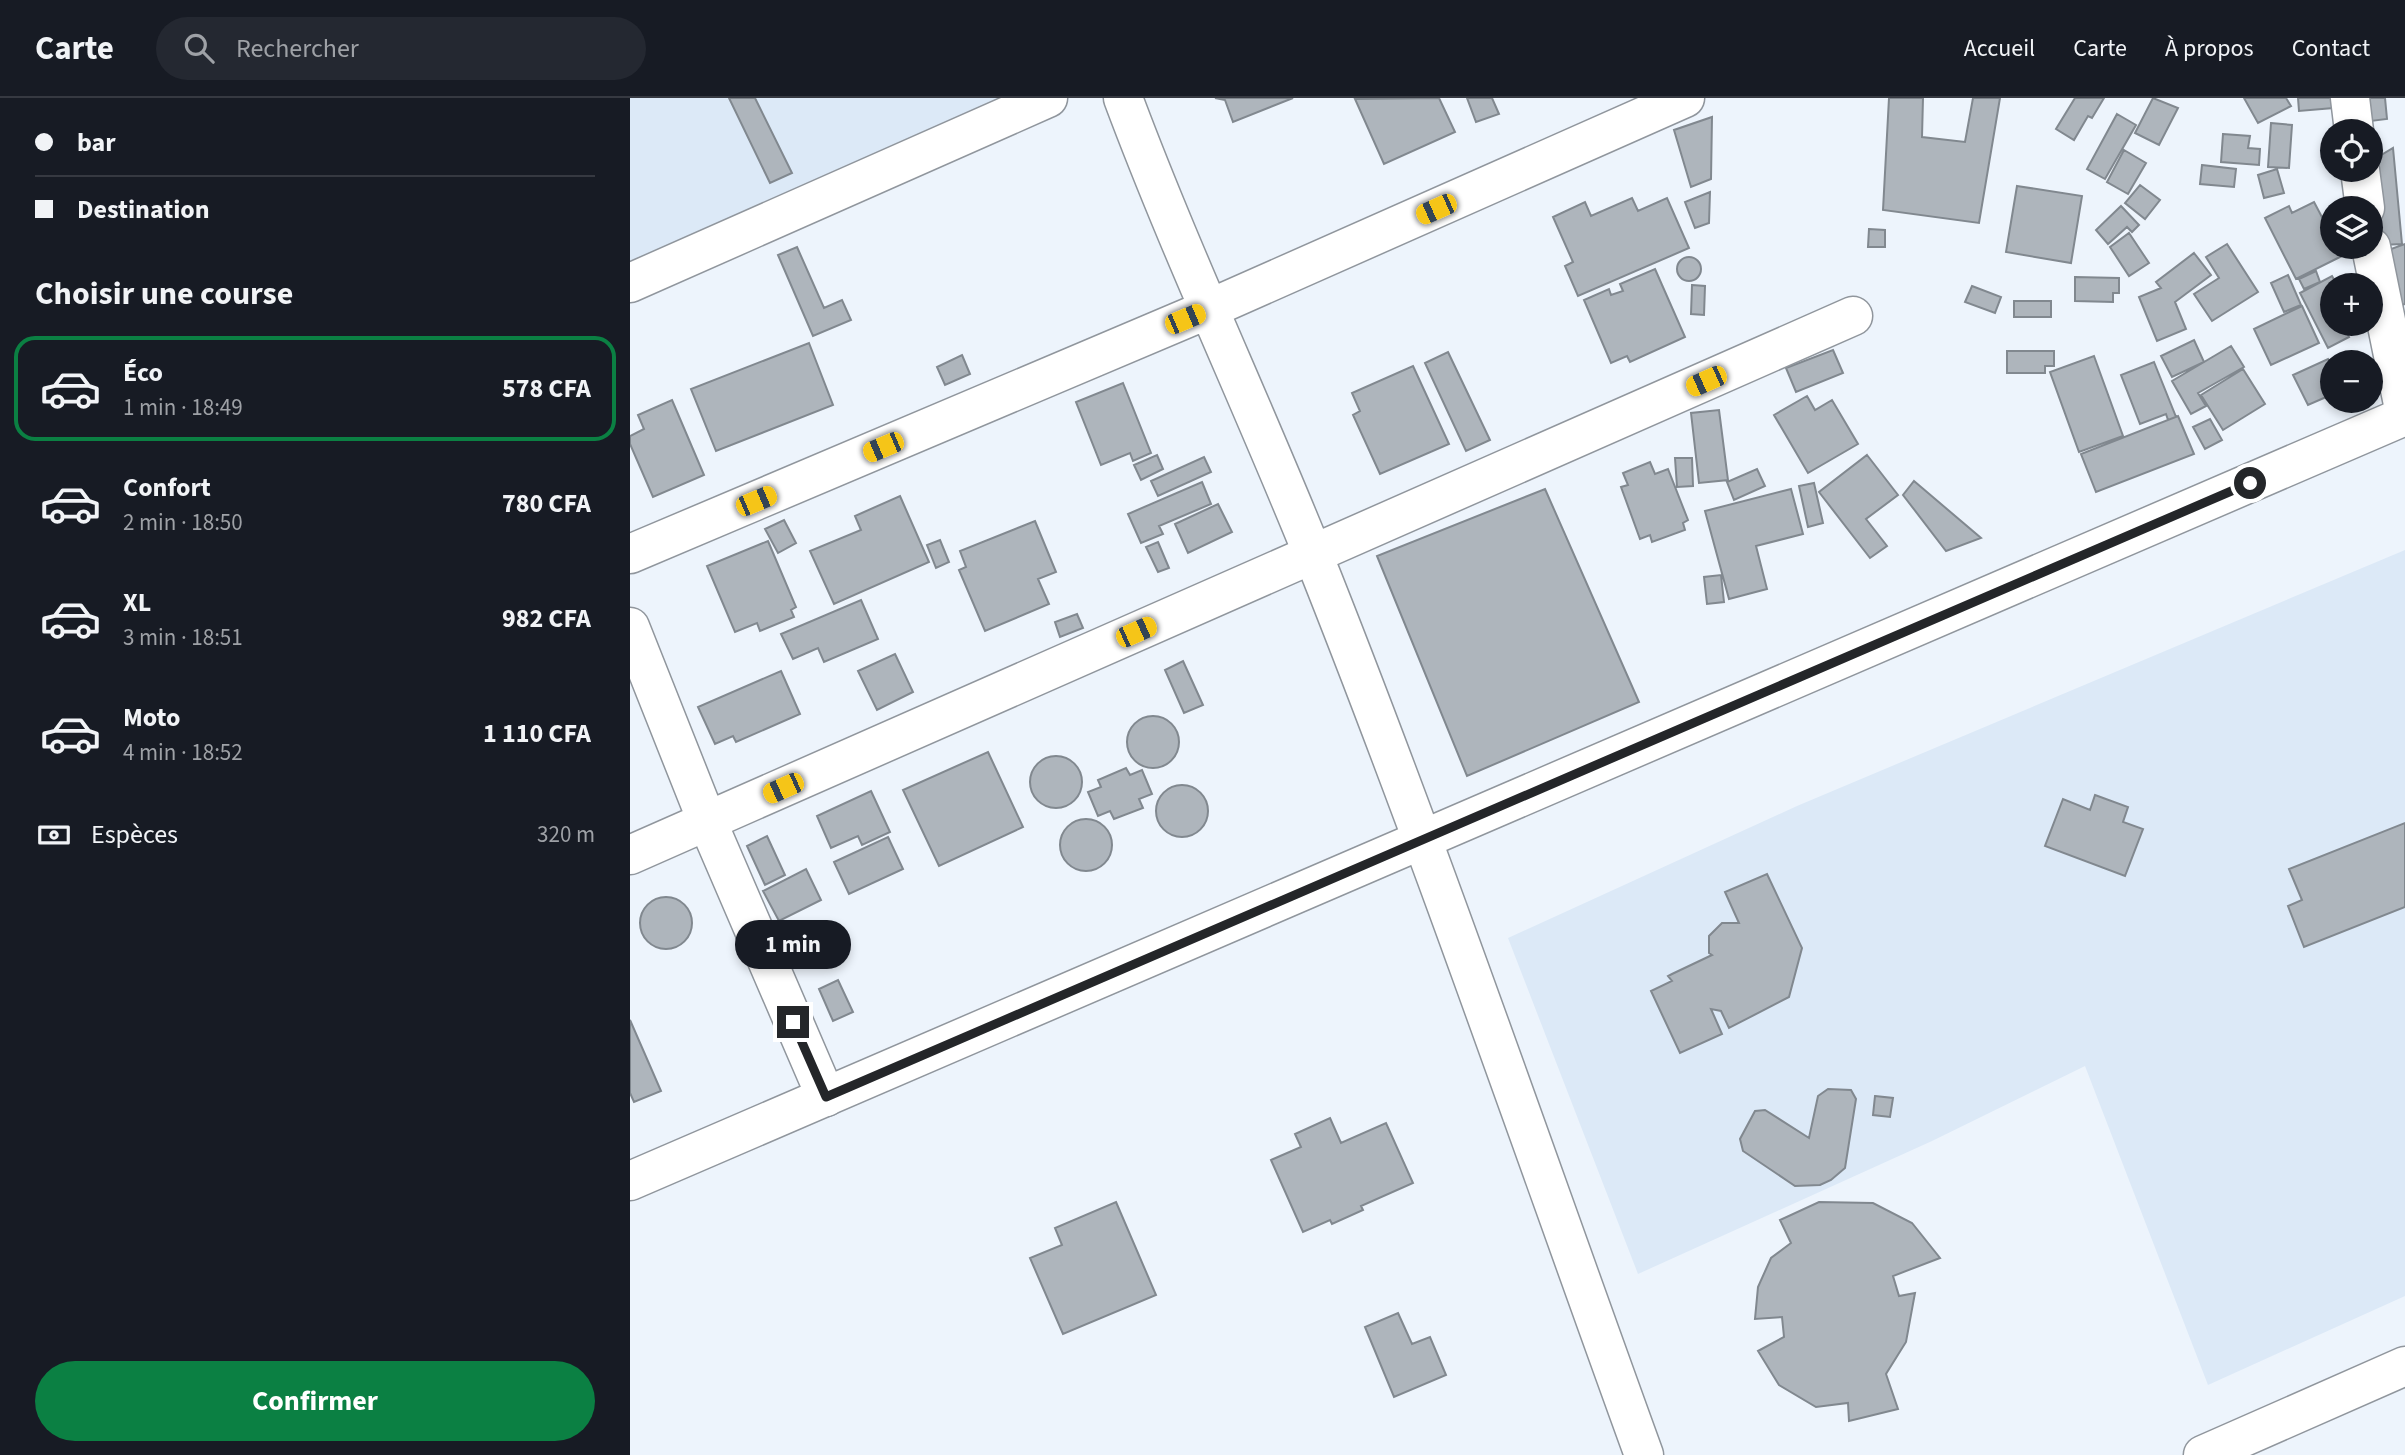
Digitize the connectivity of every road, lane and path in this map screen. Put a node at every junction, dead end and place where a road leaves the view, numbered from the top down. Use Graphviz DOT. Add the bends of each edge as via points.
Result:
graph roads {
  1 [pos="1048,98"];
  2 [pos="1123,98"];
  3 [pos="1685,98"];
  4 [pos="2350,98"];
  5 [pos="2353,119"];
  6 [pos="2373,259"];
  7 [pos="630,283"];
  8 [pos="1211,308"];
  9 [pos="1853,316"];
  10 [pos="2405,415"];
  11 [pos="630,554"];
  12 [pos="1313,555"];
  13 [pos="630,627"];
  14 [pos="707,821"];
  15 [pos="1421,840"];
  16 [pos="630,855"];
  17 [pos="826,1097"];
  18 [pos="630,1181"];
  19 [pos="2405,1366"];
  20 [pos="1643,1455"];
  21 [pos="2203,1455"];
  1 -- 7 [label="street"];
  2 -- 8 [label="street" via="1156,186"];
  3 -- 8 [label="street"];
  4 -- 5 [label="street"];
  6 -- 10 [label="street"];
  8 -- 11 [label="street"];
  8 -- 12 [label="street"];
  9 -- 12 [label="street"];
  10 -- 15 [label="street"];
  12 -- 14 [label="street"];
  12 -- 15 [label="street"];
  13 -- 14 [label="street"];
  14 -- 16 [label="street"];
  14 -- 17 [label="street"];
  15 -- 17 [label="street"];
  15 -- 20 [label="street"];
  17 -- 18 [label="street"];
  19 -- 21 [label="street"];
}
